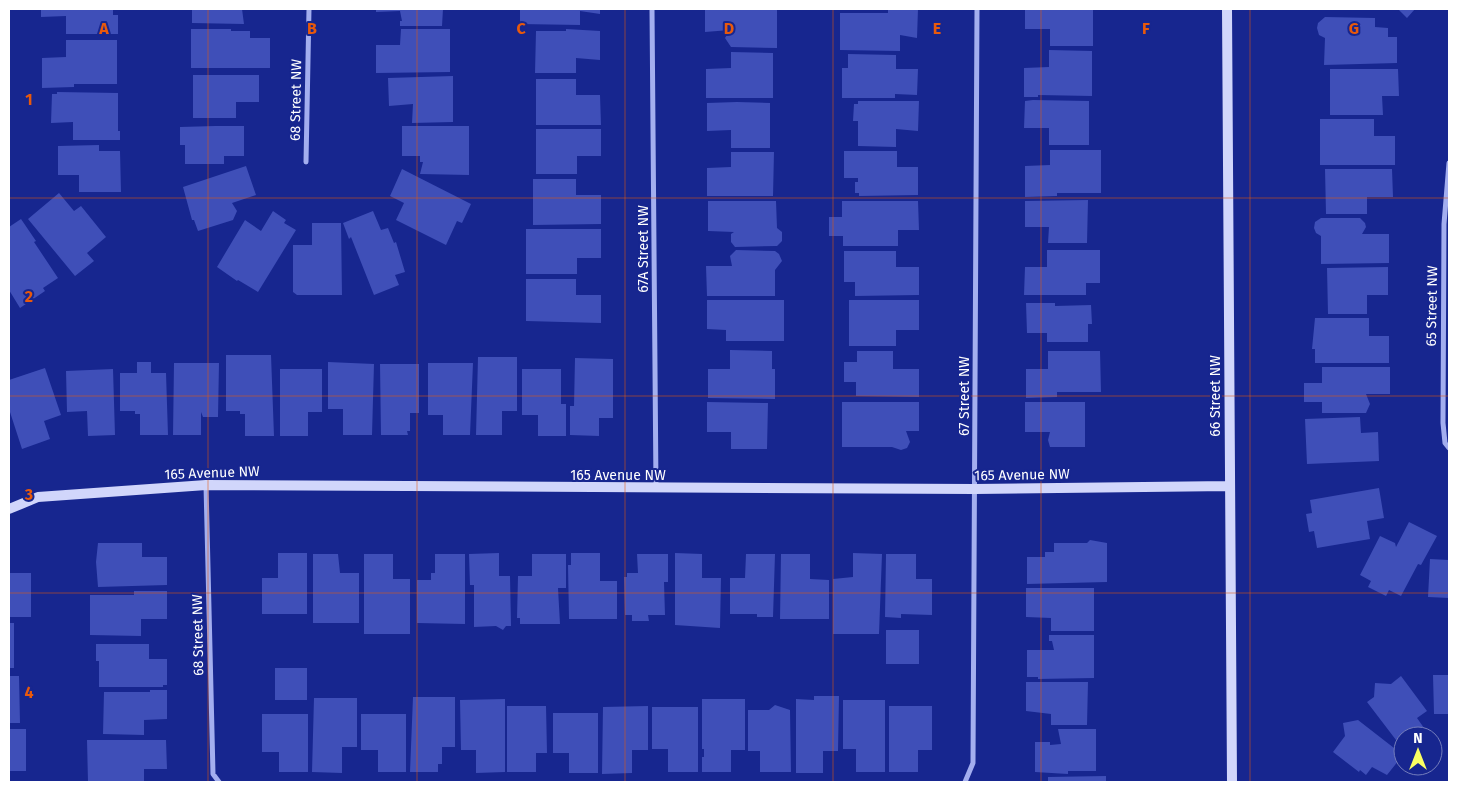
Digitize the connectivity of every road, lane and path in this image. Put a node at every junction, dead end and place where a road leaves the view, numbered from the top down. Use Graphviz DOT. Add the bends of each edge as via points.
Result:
graph roads {
  1 [pos="309,9"];
  2 [pos="652,9"];
  3 [pos="977,9"];
  4 [pos="1227,9"];
  5 [pos="306,162"];
  6 [pos="1449,163"];
  7 [pos="1449,448"];
  8 [pos="206,485"];
  9 [pos="1229,486"];
  10 [pos="656,489"];
  11 [pos="976,489"];
  12 [pos="9,509"];
  13 [pos="219,782"];
  14 [pos="965,782"];
  15 [pos="1232,782"];
  1 -- 5 [label="street, 68 Street NW"];
  2 -- 10 [label="street, 67A Street NW"];
  3 -- 11 [label="street, 67 Street NW"];
  4 -- 9 [label="street, 66 Street NW"];
  6 -- 7 [label="street, 65 Street NW" via="1444,224 1442,423 1445,443"];
  8 -- 10 [label="street, 165 Avenue NW"];
  8 -- 12 [label="street, 165 Avenue NW" via="38,497"];
  8 -- 13 [label="street, 68 Street NW" via="213,774"];
  9 -- 11 [label="street, 165 Avenue NW"];
  9 -- 15 [label="street, 66 Street NW"];
  10 -- 11 [label="street, 165 Avenue NW"];
  11 -- 14 [label="street, 67 Street NW" via="974,763"];
}
